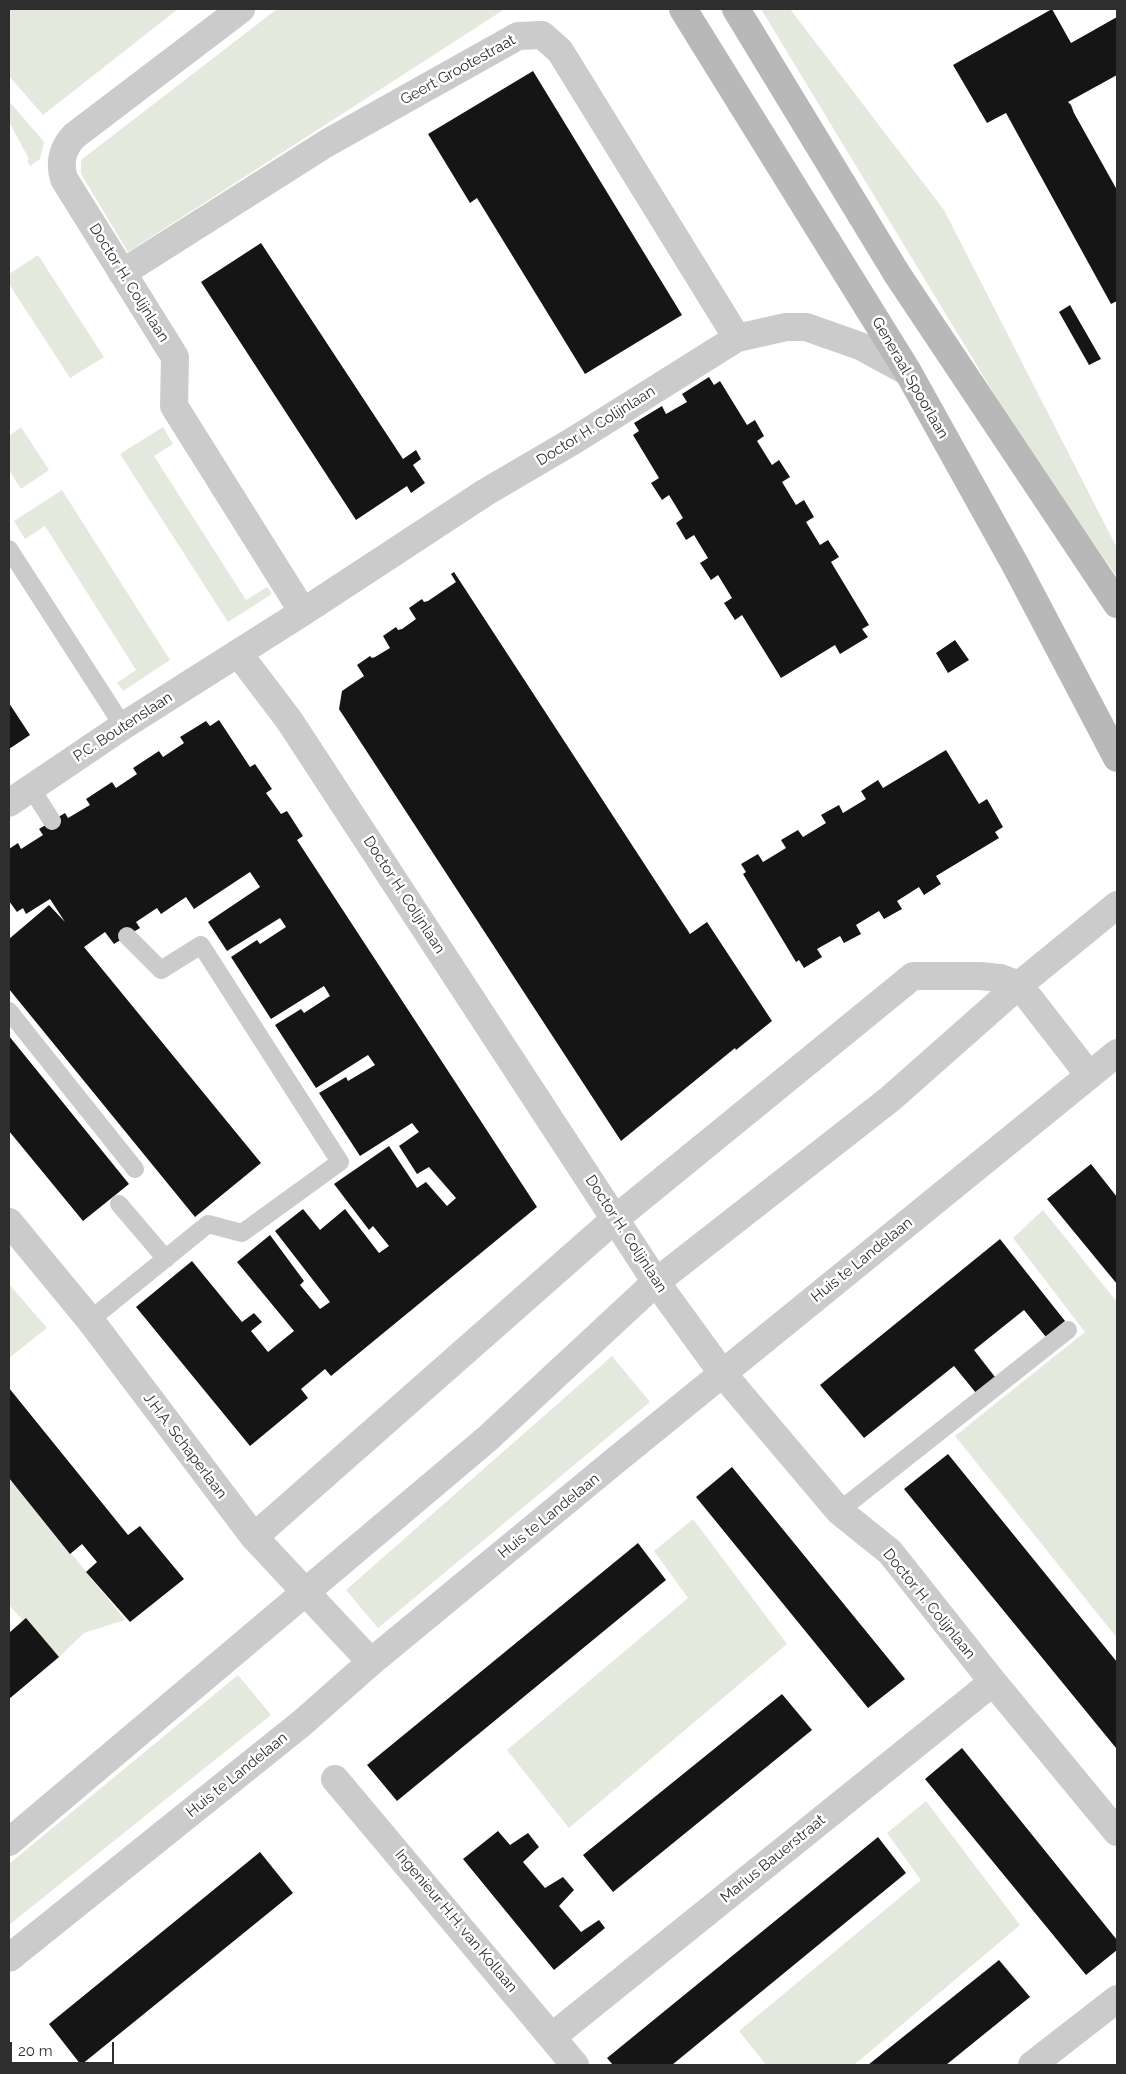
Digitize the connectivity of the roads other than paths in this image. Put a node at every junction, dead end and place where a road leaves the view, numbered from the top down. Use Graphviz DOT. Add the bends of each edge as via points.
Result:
graph roads {
  1 [pos="241,9"];
  2 [pos="683,9"];
  3 [pos="736,9"];
  4 [pos="122,273"];
  5 [pos="737,338"];
  6 [pos="908,372"];
  7 [pos="9,549"];
  8 [pos="1117,604"];
  9 [pos="303,612"];
  10 [pos="238,653"];
  11 [pos="123,726"];
  12 [pos="1117,758"];
  13 [pos="31,788"];
  14 [pos="9,803"];
  15 [pos="52,821"];
  16 [pos="1117,905"];
  17 [pos="127,936"];
  18 [pos="1019,985"];
  19 [pos="9,1011"];
  20 [pos="1117,1053"];
  21 [pos="1090,1074"];
  22 [pos="136,1168"];
  23 [pos="119,1204"];
  24 [pos="615,1218"];
  25 [pos="9,1222"];
  26 [pos="166,1259"];
  27 [pos="656,1282"];
  28 [pos="90,1320"];
  29 [pos="1068,1330"];
  30 [pos="723,1374"];
  31 [pos="839,1511"];
  32 [pos="254,1537"];
  33 [pos="305,1591"];
  34 [pos="371,1662"];
  35 [pos="993,1682"];
  36 [pos="335,1778"];
  37 [pos="1115,1825"];
  38 [pos="9,1842"];
  39 [pos="9,1958"];
  40 [pos="1117,1999"];
  41 [pos="553,2036"];
  42 [pos="575,2065"];
  43 [pos="1032,2065"];
  1 -- 4 [label="street, Doctor H. Colijnlaan" via="74,136 64,150 61,162 64,179"];
  2 -- 6 [label="main road, Generaal Spoorlaan"];
  3 -- 8 [label="main road" via="897,274"];
  4 -- 5 [label="street, Geert Grootestraat" via="327,142 518,36 542,35 560,51"];
  4 -- 9 [label="street, Doctor H. Colijnlaan" via="175,357 174,406"];
  5 -- 6 [label="street, Doctor H. Colijnlaan" via="786,327 806,327 860,346"];
  5 -- 9 [label="street, Doctor H. Colijnlaan" via="486,492"];
  6 -- 12 [label="main road, Generaal Spoorlaan" via="1016,566"];
  7 -- 11 [label="lane"];
  9 -- 10 [label="street, Doctor H. Colijnlaan"];
  10 -- 11 [label="street, P.C. Boutenslaan"];
  10 -- 24 [label="street, Doctor H. Colijnlaan" via="294,728"];
  11 -- 13 [label="street, P.C. Boutenslaan"];
  13 -- 14 [label="street, P.C. Boutenslaan"];
  13 -- 15 [label="lane"];
  16 -- 18 [label="street"];
  17 -- 26 [label="lane" via="161,970 201,945 340,1162 242,1233 208,1224"];
  18 -- 21 [label="street"];
  18 -- 24 [label="street" via="1000,978 980,976 913,976"];
  18 -- 27 [label="street" via="890,1099"];
  19 -- 22 [label="lane"];
  20 -- 21 [label="street, Huis te Landelaan"];
  21 -- 30 [label="street, Huis te Landelaan"];
  23 -- 26 [label="lane"];
  24 -- 27 [label="street, Doctor H. Colijnlaan"];
  24 -- 32 [label="street"];
  25 -- 28 [label="street, J.H.A. Schaperlaan"];
  26 -- 28 [label="lane"];
  27 -- 30 [label="street, Doctor H. Colijnlaan"];
  27 -- 33 [label="street" via="487,1438"];
  28 -- 32 [label="street, J.H.A. Schaperlaan"];
  29 -- 31 [label="lane"];
  30 -- 31 [label="street, Doctor H. Colijnlaan"];
  30 -- 34 [label="street, Huis te Landelaan"];
  31 -- 35 [label="street, Doctor H. Colijnlaan" via="890,1552"];
  32 -- 33 [label="street, J.H.A. Schaperlaan"];
  33 -- 34 [label="street, J.H.A. Schaperlaan"];
  33 -- 38 [label="street"];
  34 -- 39 [label="street, Huis te Landelaan" via="302,1723"];
  35 -- 37 [label="street, Doctor H. Colijnlaan"];
  35 -- 41 [label="street, Marius Bauerstraat"];
  36 -- 41 [label="street, Ingenieur H.H. van Kollaan"];
  40 -- 43 [label="street"];
  41 -- 42 [label="street, Ingenieur H.H. van Kollaan"];
}
